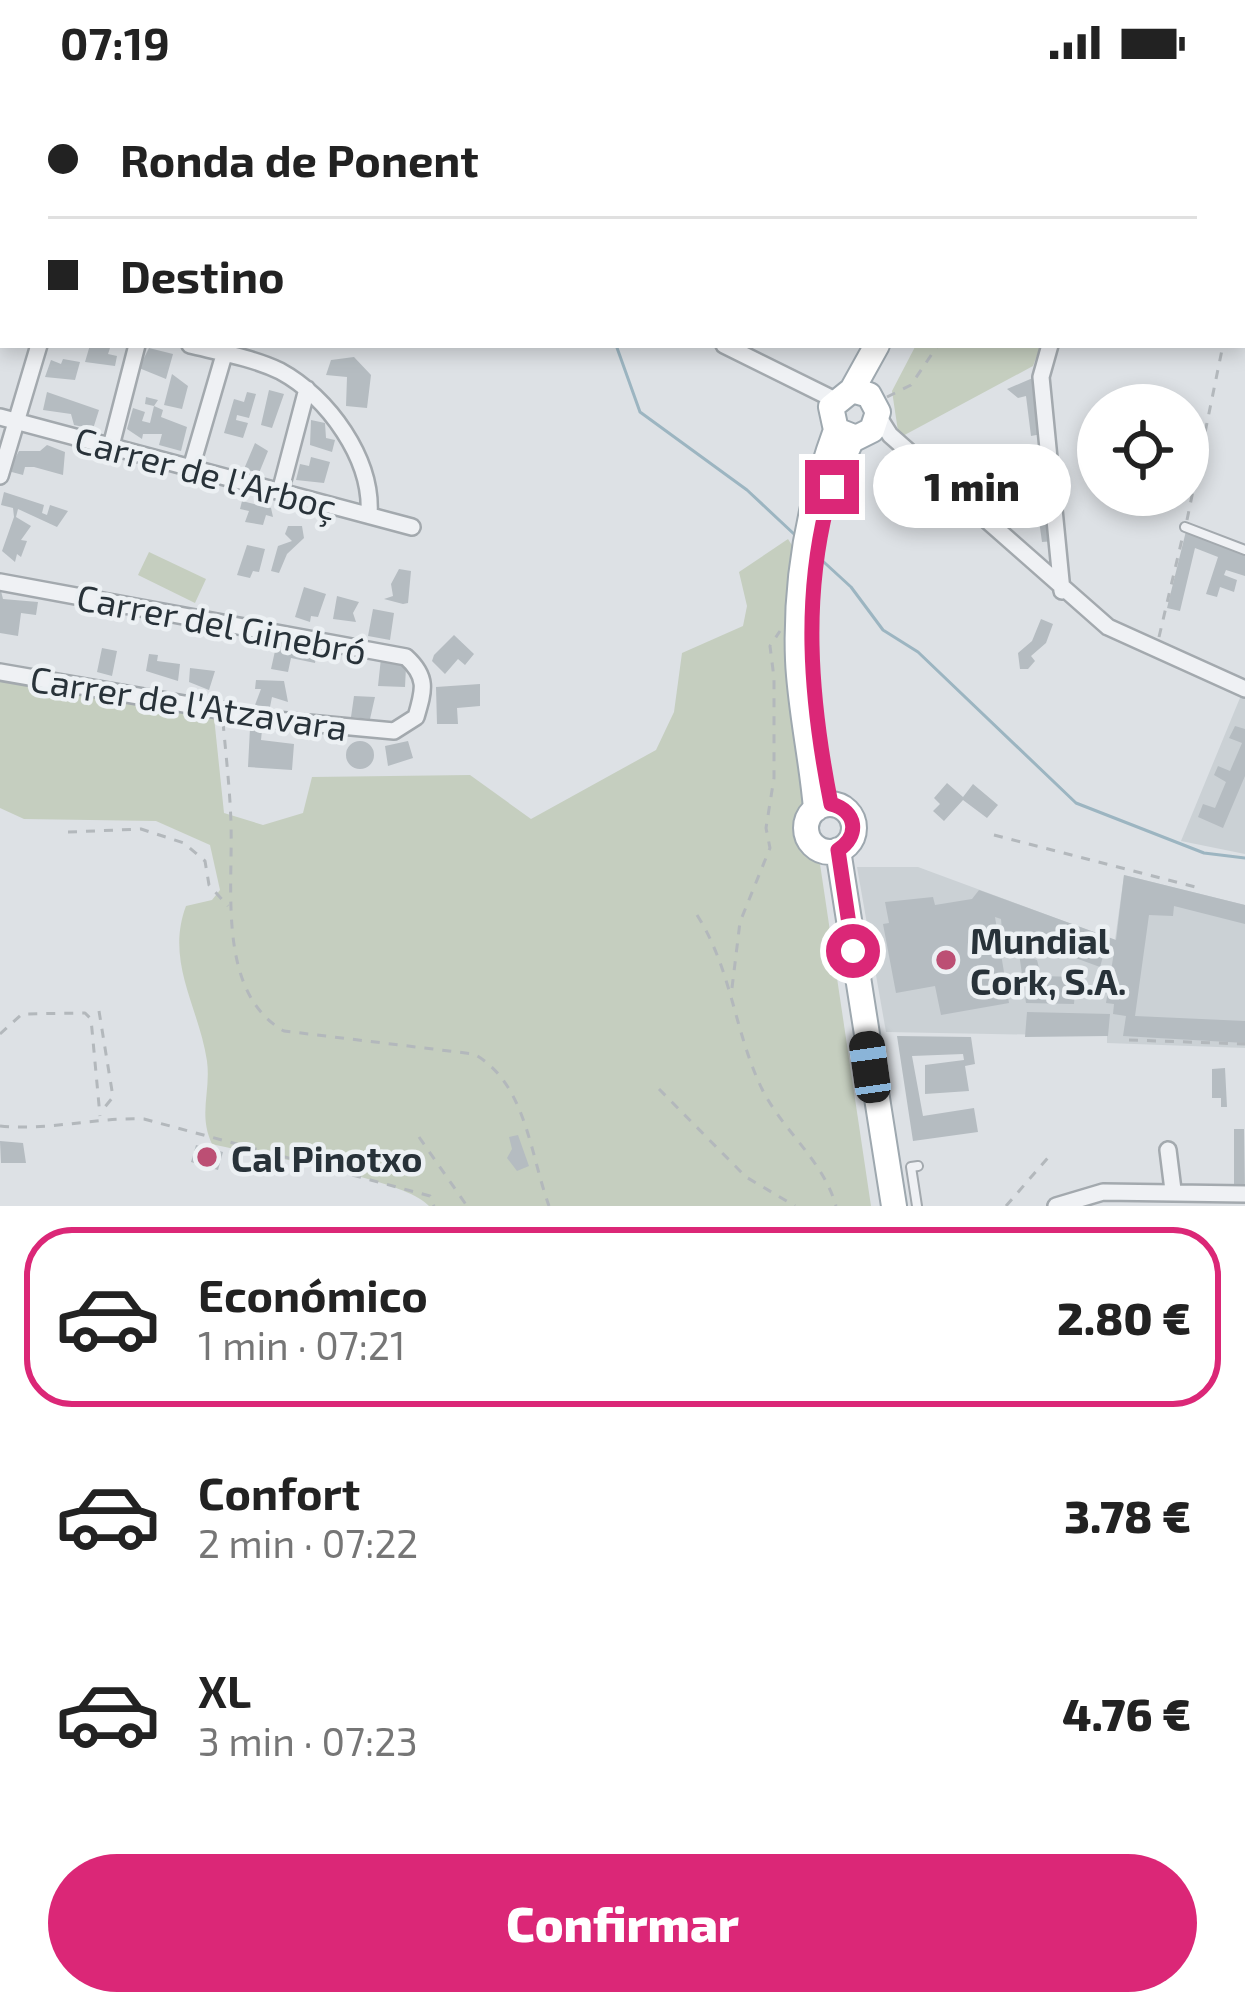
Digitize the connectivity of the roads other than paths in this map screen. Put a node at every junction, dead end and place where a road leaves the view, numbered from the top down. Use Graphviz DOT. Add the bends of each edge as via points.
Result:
graph roads {
  1 [pos="38,348"];
  2 [pos="136,348"];
  3 [pos="730,348"];
  4 [pos="876,348"];
  5 [pos="889,348"];
  6 [pos="1049,348"];
  7 [pos="225,349"];
  8 [pos="307,389"];
  9 [pos="862,415"];
  10 [pos="7,418"];
  11 [pos="110,446"];
  12 [pos="191,469"];
  13 [pos="0,476"];
  14 [pos="280,492"];
  15 [pos="369,515"];
  16 [pos="412,527"];
  17 [pos="1185,527"];
  18 [pos="1245,550"];
  19 [pos="807,576"];
  20 [pos="0,582"];
  21 [pos="1062,590"];
  22 [pos="0,672"];
  23 [pos="425,688"];
  24 [pos="1245,689"];
  25 [pos="823,806"];
  26 [pos="832,851"];
  27 [pos="1168,1150"];
  28 [pos="918,1166"];
  29 [pos="1245,1194"];
  30 [pos="1183,1196"];
  31 [pos="880,1206"];
  32 [pos="893,1206"];
  33 [pos="916,1206"];
  34 [pos="1056,1206"];
  1 -- 10 [label="street"];
  2 -- 11 [label="street"];
  3 -- 9 [label="street"];
  4 -- 9 [label="main road"];
  5 -- 9 [label="main road"];
  6 -- 21 [label="street" via="1041,376"];
  7 -- 8 [label="street"];
  7 -- 12 [label="street"];
  8 -- 14 [label="street"];
  8 -- 15 [label="street" via="359,461"];
  9 -- 19 [label="main road" via="818,509"];
  9 -- 21 [label="street"];
  10 -- 11 [label="street, Carrer de l'Arboç"];
  10 -- 13 [label="street"];
  11 -- 12 [label="street, Carrer de l'Arboç"];
  12 -- 14 [label="street, Carrer de l'Arboç"];
  14 -- 15 [label="street, Carrer de l'Arboç"];
  15 -- 16 [label="street, Carrer de l'Arboç"];
  17 -- 18 [label="lane"];
  19 -- 25 [label="main road"];
  19 -- 25 [label="main road" via="798,616"];
  20 -- 23 [label="street, Carrer del Ginebró" via="406,657"];
  21 -- 24 [label="street" via="1133,640"];
  22 -- 23 [label="street, Carrer de l'Atzavara" via="394,731 416,717"];
  25 -- 26 [label="main road" via="806,834"];
  25 -- 26 [label="main road" via="846,810 854,824 850,840"];
  26 -- 31 [label="main road"];
  26 -- 32 [label="main road"];
  27 -- 30 [label="street"];
  28 -- 33 [label="lane" via="910,1167"];
  29 -- 30 [label="street"];
  30 -- 34 [label="street" via="1103,1192"];
}
